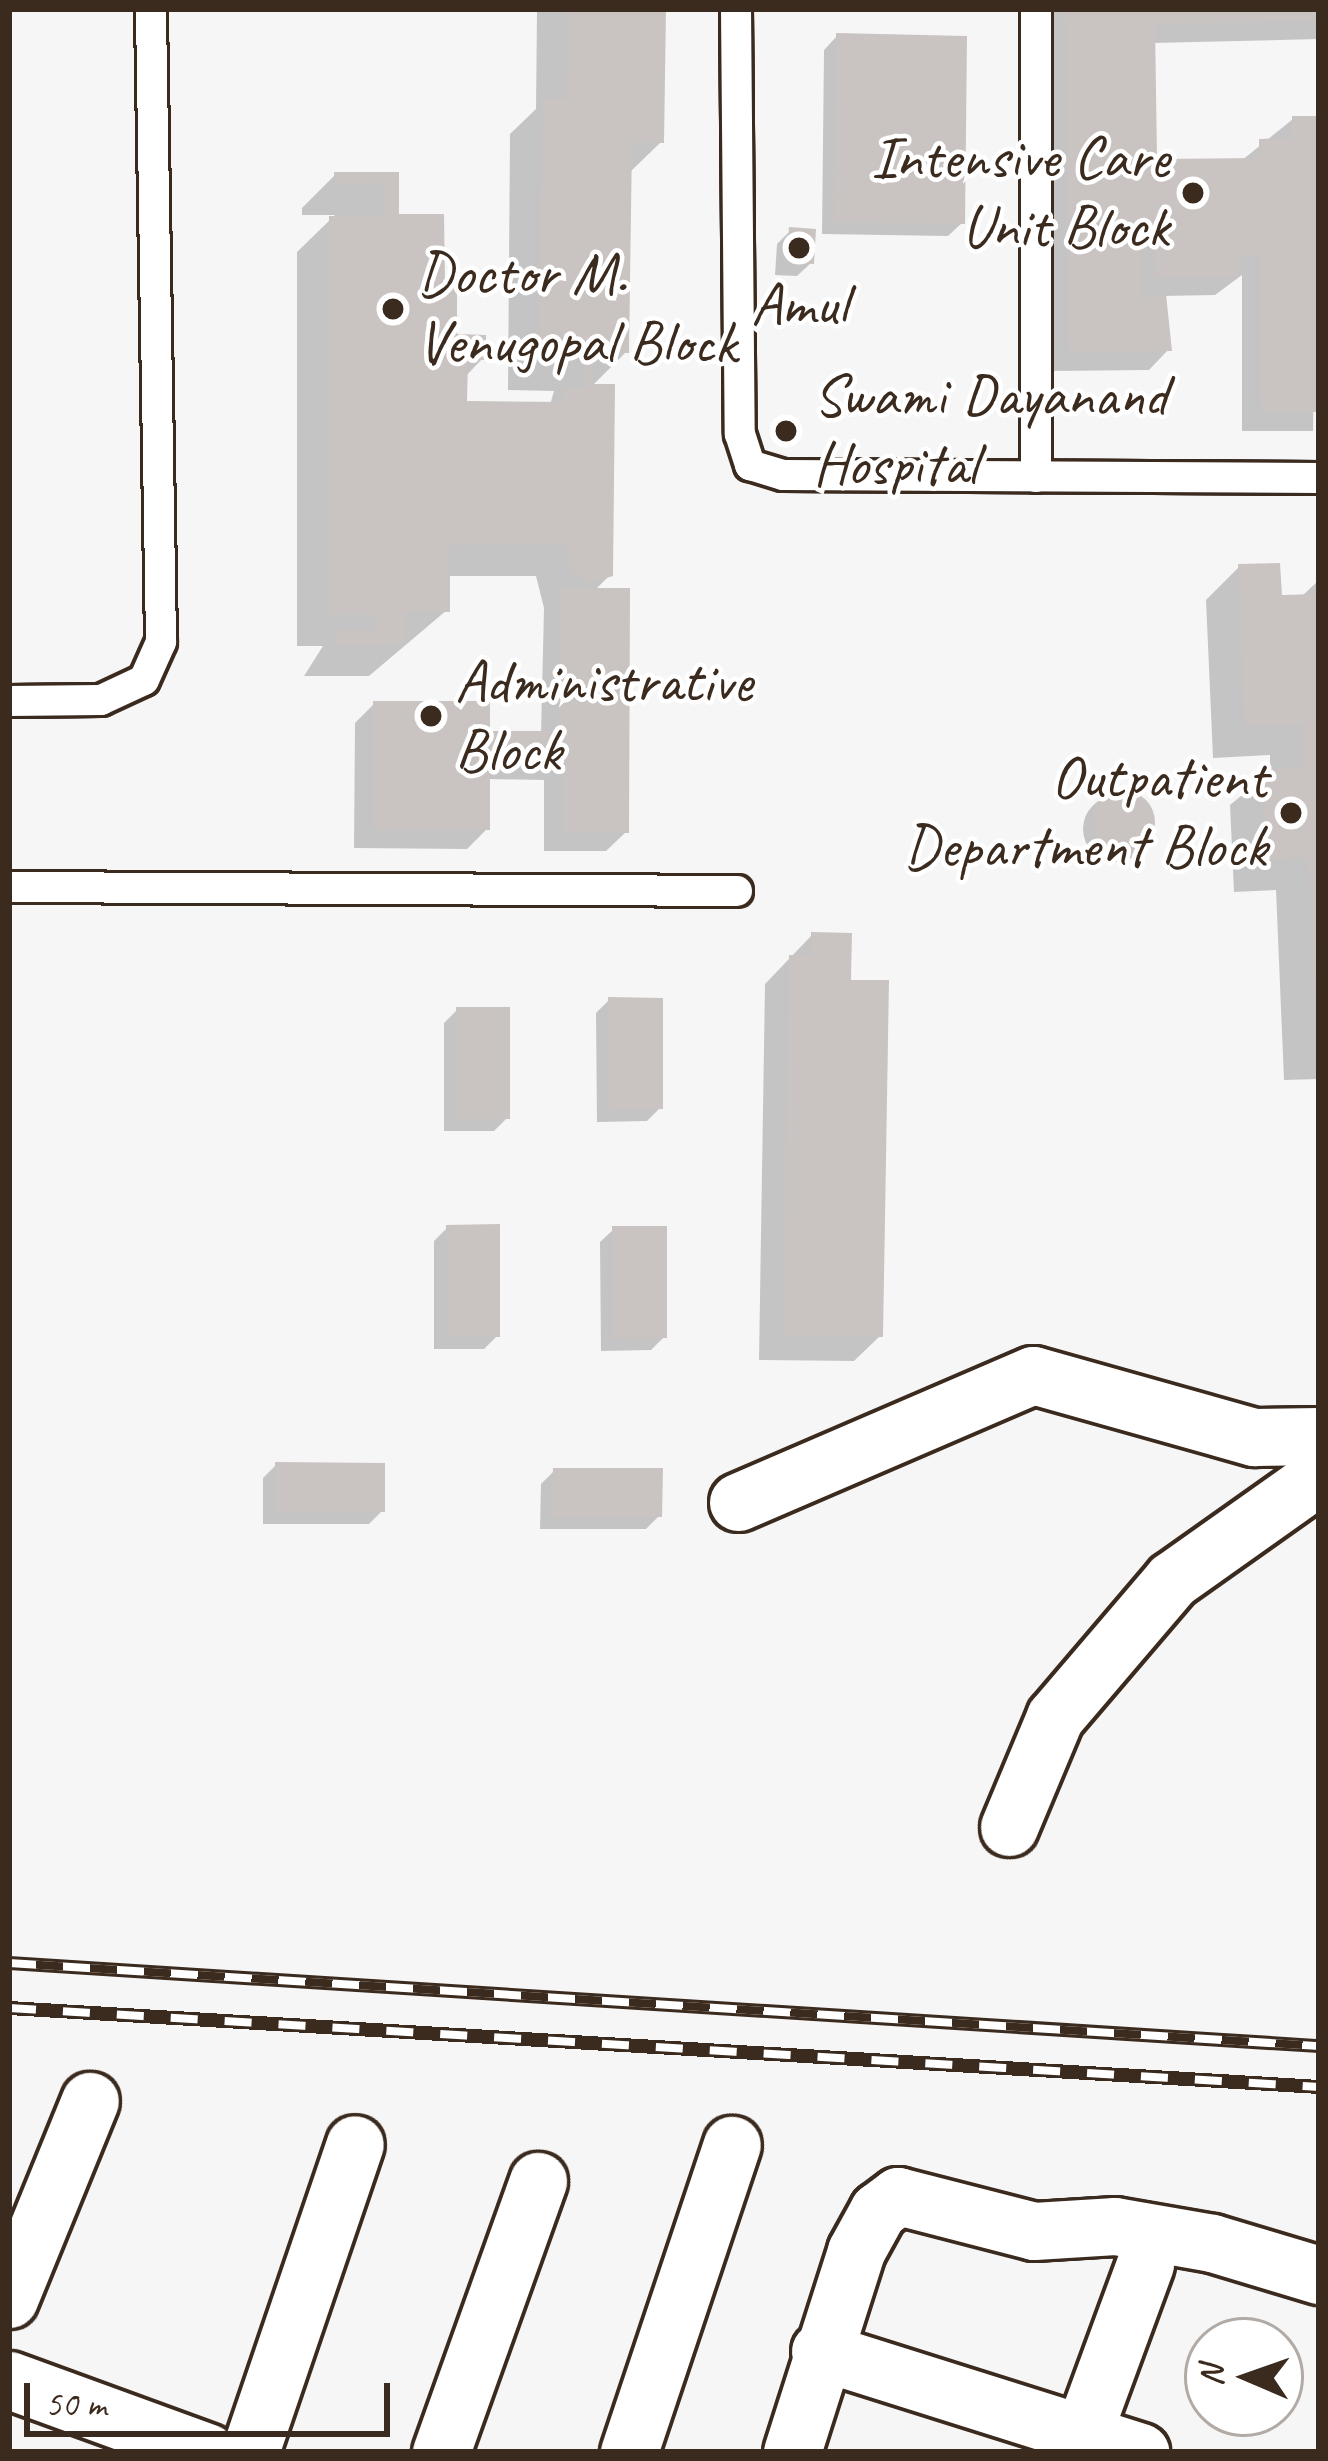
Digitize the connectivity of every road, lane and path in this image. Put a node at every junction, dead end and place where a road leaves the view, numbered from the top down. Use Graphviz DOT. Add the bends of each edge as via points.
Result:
graph roads {
  1 [pos="152,9"];
  2 [pos="736,9"];
  3 [pos="1036,9"];
  4 [pos="1036,477"];
  5 [pos="1319,478"];
  6 [pos="9,701"];
  7 [pos="9,887"];
  8 [pos="737,891"];
  9 [pos="1319,1436"];
  10 [pos="1319,1475"];
  11 [pos="738,1502"];
  12 [pos="1010,1827"];
  13 [pos="90,2101"];
  14 [pos="355,2144"];
  15 [pos="732,2144"];
  16 [pos="538,2181"];
  17 [pos="1144,2264"];
  18 [pos="1319,2275"];
  19 [pos="9,2300"];
  20 [pos="820,2350"];
  21 [pos="9,2380"];
  22 [pos="1084,2430"];
  23 [pos="207,2452"];
  24 [pos="250,2452"];
  25 [pos="441,2452"];
  26 [pos="629,2452"];
  27 [pos="791,2452"];
  28 [pos="1140,2452"];
  1 -- 6 [label="lane" via="161,642 144,680 101,700"];
  2 -- 4 [label="lane" via="740,434 750,465 783,476"];
  3 -- 4 [label="lane"];
  4 -- 5 [label="lane"];
  7 -- 8 [label="lane"];
  9 -- 11 [label="street" via="1254,1437 1033,1375"];
  10 -- 12 [label="street" via="1172,1580 1055,1717"];
  13 -- 19 [label="street"];
  14 -- 24 [label="street"];
  15 -- 26 [label="street"];
  16 -- 25 [label="street"];
  17 -- 22 [label="street"];
  18 -- 20 [label="street" via="1174,2236 1115,2226 1034,2231 898,2196 878,2211 856,2251"];
  20 -- 22 [label="street"];
  20 -- 27 [label="street"];
  21 -- 23 [label="street"];
  22 -- 28 [label="street"];
}
